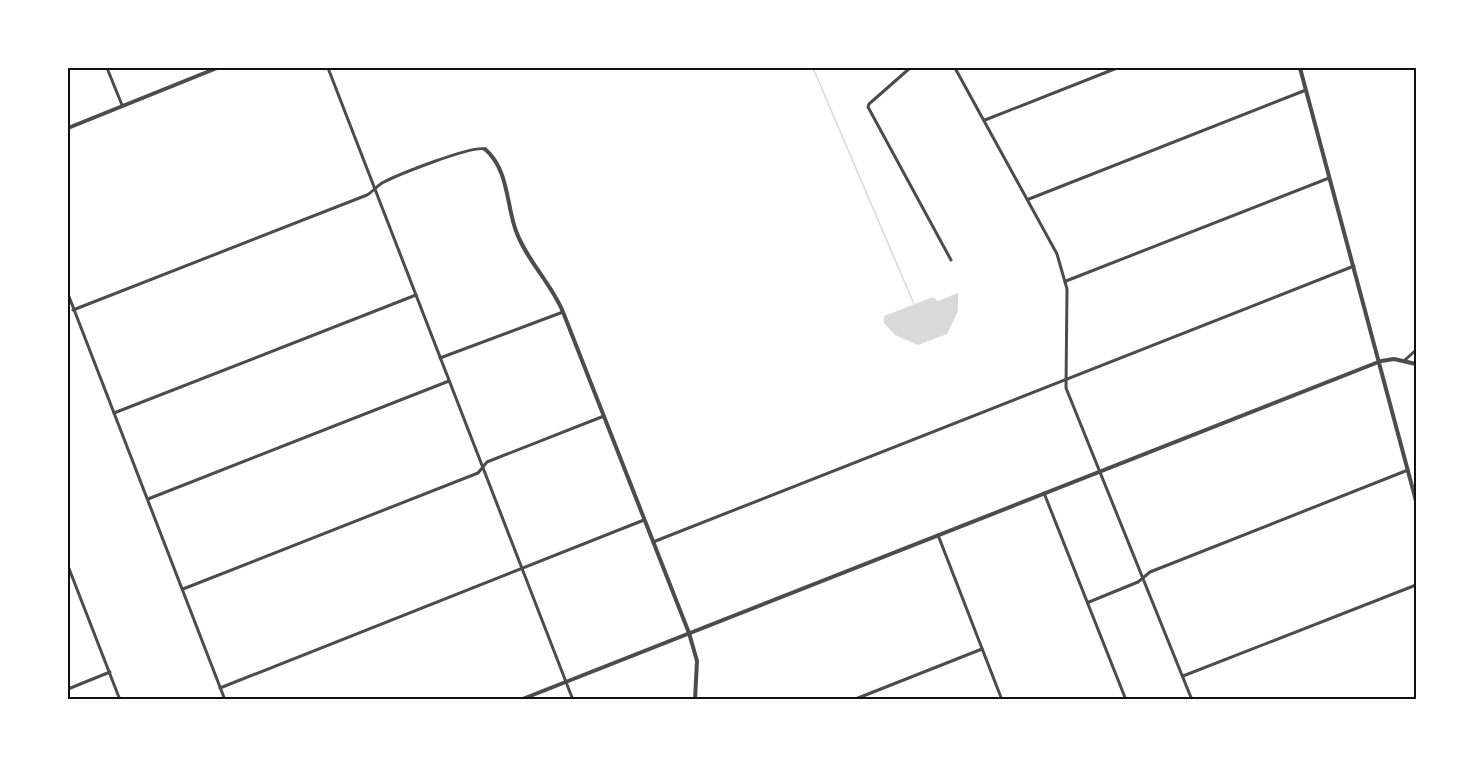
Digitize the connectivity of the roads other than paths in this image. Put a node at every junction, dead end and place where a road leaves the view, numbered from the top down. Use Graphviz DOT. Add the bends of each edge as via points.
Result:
graph roads {
  1 [pos="106,68"];
  2 [pos="217,68"];
  3 [pos="328,68"];
  4 [pos="910,68"];
  5 [pos="955,68"];
  6 [pos="1117,68"];
  7 [pos="1300,68"];
  8 [pos="1305,90"];
  9 [pos="122,105"];
  10 [pos="985,120"];
  11 [pos="68,128"];
  12 [pos="485,149"];
  13 [pos="1329,178"];
  14 [pos="375,189"];
  15 [pos="1029,199"];
  16 [pos="951,260"];
  17 [pos="1354,266"];
  18 [pos="1066,281"];
  19 [pos="68,294"];
  20 [pos="416,295"];
  21 [pos="74,310"];
  22 [pos="563,312"];
  23 [pos="1416,350"];
  24 [pos="440,358"];
  25 [pos="1405,360"];
  26 [pos="1381,361"];
  27 [pos="1416,364"];
  28 [pos="1068,378"];
  29 [pos="449,381"];
  30 [pos="114,413"];
  31 [pos="604,416"];
  32 [pos="483,467"];
  33 [pos="1408,470"];
  34 [pos="1101,471"];
  35 [pos="1044,493"];
  36 [pos="148,499"];
  37 [pos="1416,501"];
  38 [pos="644,520"];
  39 [pos="938,535"];
  40 [pos="653,542"];
  41 [pos="68,566"];
  42 [pos="522,569"];
  43 [pos="1144,577"];
  44 [pos="1416,585"];
  45 [pos="183,589"];
  46 [pos="1089,602"];
  47 [pos="689,633"];
  48 [pos="982,649"];
  49 [pos="110,672"];
  50 [pos="1183,676"];
  51 [pos="566,681"];
  52 [pos="68,688"];
  53 [pos="220,688"];
  54 [pos="120,699"];
  55 [pos="225,699"];
  56 [pos="520,699"];
  57 [pos="573,699"];
  58 [pos="695,699"];
  59 [pos="853,699"];
  60 [pos="1002,699"];
  61 [pos="1126,699"];
  62 [pos="1192,699"];
  1 -- 9 [label="street"];
  2 -- 9 [label="street"];
  3 -- 14 [label="street"];
  4 -- 16 [label="street" via="868,107"];
  5 -- 10 [label="street"];
  6 -- 10 [label="street"];
  7 -- 8 [label="street"];
  8 -- 13 [label="street"];
  8 -- 15 [label="street"];
  9 -- 11 [label="street"];
  10 -- 15 [label="street"];
  12 -- 14 [label="street" via="474,147"];
  12 -- 22 [label="street" via="501,174 521,243 551,286"];
  13 -- 17 [label="street"];
  13 -- 18 [label="street"];
  14 -- 20 [label="street"];
  14 -- 21 [label="street"];
  15 -- 18 [label="street" via="1050,237"];
  17 -- 26 [label="street"];
  17 -- 28 [label="street"];
  18 -- 28 [label="street"];
  19 -- 21 [label="street"];
  20 -- 24 [label="street"];
  20 -- 30 [label="street"];
  21 -- 30 [label="street"];
  22 -- 24 [label="street"];
  22 -- 31 [label="street"];
  23 -- 25 [label="street"];
  24 -- 29 [label="street"];
  25 -- 26 [label="street"];
  25 -- 27 [label="street"];
  26 -- 33 [label="street"];
  26 -- 34 [label="street"];
  28 -- 34 [label="street" via="1066,388"];
  28 -- 40 [label="street"];
  29 -- 32 [label="street"];
  29 -- 36 [label="street"];
  30 -- 36 [label="street"];
  31 -- 32 [label="street" via="487,462"];
  31 -- 38 [label="street"];
  32 -- 42 [label="street"];
  32 -- 45 [label="street" via="478,473"];
  33 -- 37 [label="street"];
  33 -- 43 [label="street"];
  34 -- 35 [label="street"];
  34 -- 43 [label="street"];
  35 -- 39 [label="street"];
  35 -- 46 [label="street"];
  36 -- 45 [label="street"];
  38 -- 40 [label="street"];
  38 -- 42 [label="street"];
  39 -- 47 [label="street"];
  39 -- 48 [label="street"];
  40 -- 47 [label="street"];
  41 -- 49 [label="street"];
  42 -- 51 [label="street"];
  42 -- 53 [label="street"];
  43 -- 46 [label="street"];
  43 -- 50 [label="street"];
  44 -- 50 [label="street"];
  45 -- 53 [label="street"];
  46 -- 61 [label="street"];
  47 -- 51 [label="street"];
  47 -- 58 [label="street" via="697,662"];
  48 -- 59 [label="street"];
  48 -- 60 [label="street"];
  49 -- 52 [label="street"];
  49 -- 54 [label="street"];
  50 -- 62 [label="street"];
  51 -- 56 [label="street"];
  51 -- 57 [label="street"];
  53 -- 55 [label="street"];
}
